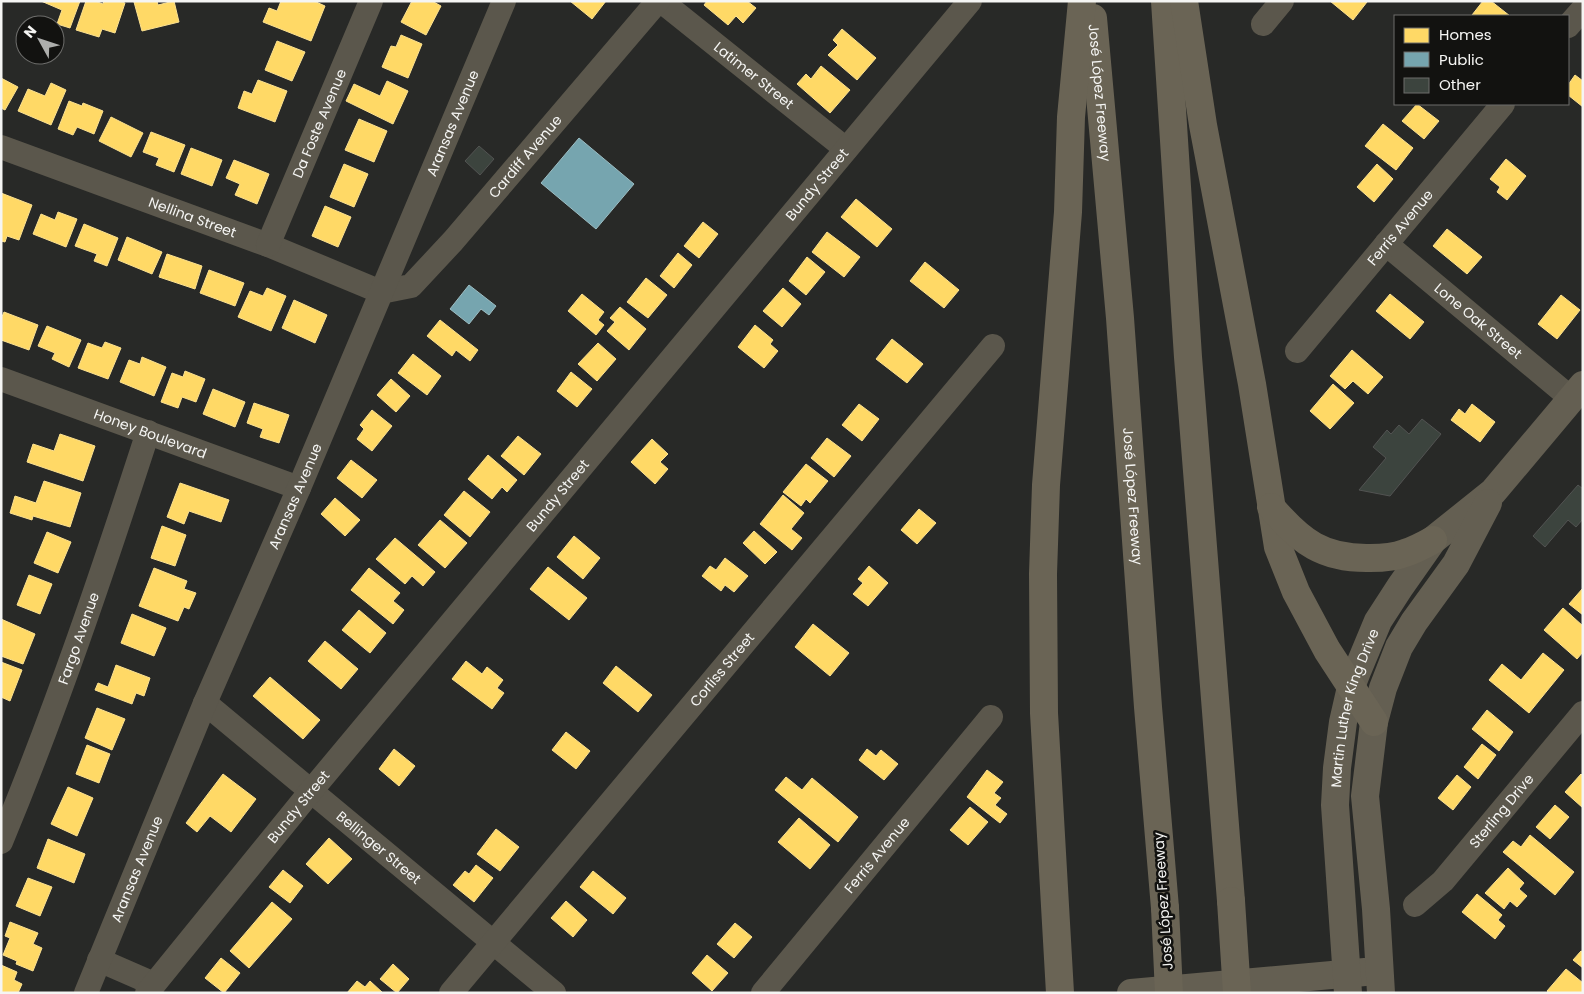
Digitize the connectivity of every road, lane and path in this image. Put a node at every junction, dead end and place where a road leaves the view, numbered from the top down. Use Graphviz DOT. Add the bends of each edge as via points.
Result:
graph roads {
  1 [pos="371,1"];
  2 [pos="504,1"];
  3 [pos="659,1"];
  4 [pos="970,1"];
  5 [pos="1082,1"];
  6 [pos="1092,1"];
  7 [pos="1165,1"];
  8 [pos="1184,1"];
  9 [pos="1282,1"];
  10 [pos="1583,9"];
  11 [pos="1263,24"];
  12 [pos="1569,25"];
  13 [pos="1502,105"];
  14 [pos="1,147"];
  15 [pos="846,149"];
  16 [pos="268,244"];
  17 [pos="1386,244"];
  18 [pos="381,292"];
  19 [pos="993,346"];
  20 [pos="1297,351"];
  21 [pos="1,379"];
  22 [pos="1577,392"];
  23 [pos="148,432"];
  24 [pos="298,488"];
  25 [pos="1494,492"];
  26 [pos="1271,507"];
  27 [pos="1434,540"];
  28 [pos="1351,687"];
  29 [pos="205,703"];
  30 [pos="1583,713"];
  31 [pos="990,717"];
  32 [pos="1374,722"];
  33 [pos="311,791"];
  34 [pos="1,842"];
  35 [pos="1415,905"];
  36 [pos="493,942"];
  37 [pos="99,960"];
  38 [pos="1380,982"];
  39 [pos="1348,983"];
  40 [pos="150,988"];
  41 [pos="86,993"];
  42 [pos="451,993"];
  43 [pos="554,993"];
  44 [pos="763,993"];
  45 [pos="1060,993"];
  46 [pos="1131,993"];
  47 [pos="1168,993"];
  48 [pos="1237,993"];
  1 -- 16 [label="street, Da Foste Avenue"];
  2 -- 18 [label="street, Aransas Avenue"];
  3 -- 15 [label="street, Latimer Street"];
  3 -- 18 [label="street, Cardiff Avenue" via="417,280 411,286"];
  4 -- 15 [label="street, Bundy Street"];
  5 -- 45 [label="highway" via="1071,117 1068,212 1046,485 1043,574 1044,714"];
  6 -- 47 [label="highway, José López Freeway, bridge" via="1120,318 1165,908"];
  7 -- 48 [label="highway, bridge"];
  8 -- 26 [label="highway"];
  9 -- 11 [label="street"];
  10 -- 12 [label="street"];
  13 -- 17 [label="street, Ferris Avenue"];
  14 -- 16 [label="street, Nellina Street"];
  15 -- 33 [label="street, Bundy Street"];
  16 -- 18 [label="street, Nellina Street"];
  17 -- 20 [label="street, Ferris Avenue"];
  17 -- 22 [label="street, Lone Oak Street"];
  18 -- 24 [label="street, Aransas Avenue"];
  19 -- 36 [label="street, Corliss Street"];
  21 -- 23 [label="street, Honey Boulevard"];
  22 -- 25 [label="main road, Martin Luther King Drive"];
  23 -- 24 [label="street, Honey Boulevard"];
  23 -- 34 [label="street, Fargo Avenue" via="59,698"];
  24 -- 29 [label="street, Aransas Avenue"];
  25 -- 27 [label="main road, Martin Luther King Drive"];
  25 -- 32 [label="main road, Martin Luther King Drive" via="1456,564 1399,647"];
  26 -- 27 [label="highway" via="1309,543 1326,553 1350,558 1404,554"];
  26 -- 28 [label="highway" via="1278,547 1296,592"];
  27 -- 28 [label="main road, Martin Luther King Drive" via="1378,620"];
  28 -- 32 [label="highway"];
  28 -- 39 [label="main road, Martin Luther King Drive" via="1343,722 1335,805"];
  29 -- 33 [label="street, Bellinger Street"];
  29 -- 37 [label="street, Aransas Avenue"];
  30 -- 35 [label="street, Sterling Drive" via="1443,881"];
  31 -- 44 [label="street, Ferris Avenue"];
  32 -- 38 [label="main road, Martin Luther King Drive" via="1365,796"];
  33 -- 36 [label="street, Bellinger Street"];
  33 -- 40 [label="street, Bundy Street"];
  36 -- 42 [label="street, Corliss Street"];
  36 -- 43 [label="street, Bellinger Street"];
  37 -- 40 [label="street"];
  37 -- 41 [label="street, Aransas Avenue"];
  38 -- 39 [label="main road, Martin Luther King Drive"];
  39 -- 46 [label="main road, Martin Luther King Drive"];
}
